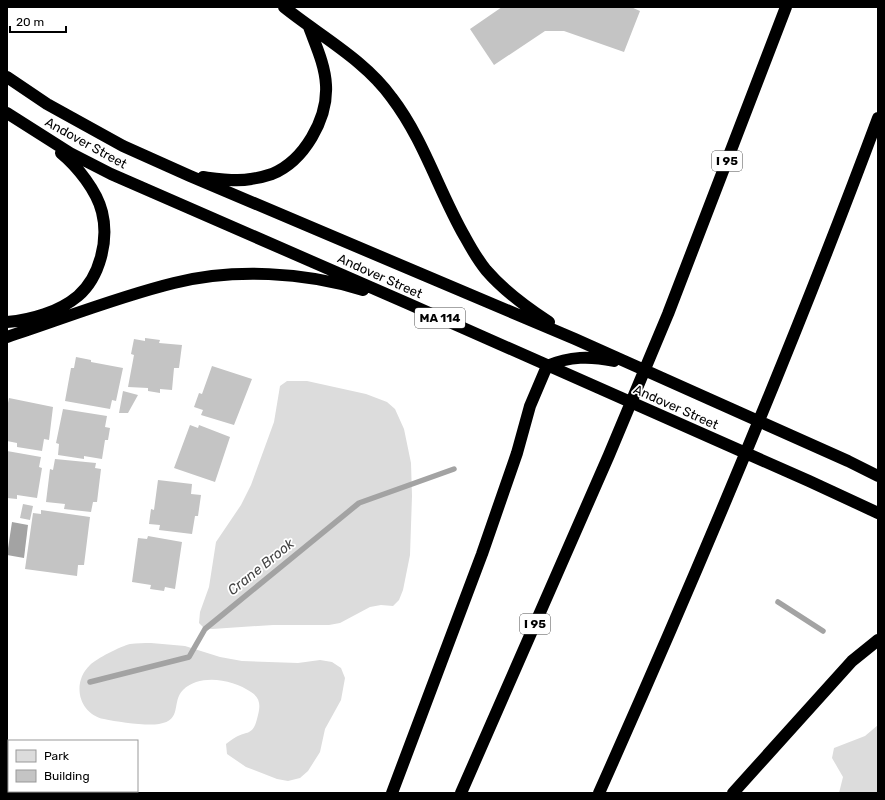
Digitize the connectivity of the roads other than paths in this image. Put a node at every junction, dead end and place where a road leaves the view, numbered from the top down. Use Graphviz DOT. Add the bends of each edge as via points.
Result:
graph roads {
  1 [pos="284,7"];
  2 [pos="786,7"];
  3 [pos="309,27"];
  4 [pos="7,77"];
  5 [pos="7,113"];
  6 [pos="878,118"];
  7 [pos="30,128"];
  8 [pos="190,176"];
  9 [pos="409,304"];
  10 [pos="7,322"];
  11 [pos="7,337"];
  12 [pos="575,339"];
  13 [pos="631,364"];
  14 [pos="547,366"];
  15 [pos="848,461"];
  16 [pos="878,467"];
  17 [pos="878,476"];
  18 [pos="878,514"];
  19 [pos="878,640"];
  20 [pos="392,793"];
  21 [pos="461,793"];
  22 [pos="599,793"];
  23 [pos="733,793"];
  1 -- 3 [label="highway"];
  2 -- 21 [label="highway, I 95" via="668,314"];
  3 -- 8 [label="highway" via="322,63 326,103 318,126 306,146 291,162 272,173 258,177 231,180"];
  3 -- 12 [label="highway" via="362,66 393,98 418,140 457,224 486,270 511,296"];
  4 -- 8 [label="highway, Andover Street / MA 114" via="85,126"];
  5 -- 7 [label="highway, Andover Street / MA 114"];
  6 -- 22 [label="highway" via="725,502"];
  7 -- 9 [label="highway, Andover Street / MA 114" via="70,154 111,174"];
  7 -- 10 [label="highway" via="82,174 94,193 102,212 103,247 90,282 76,298 47,313"];
  8 -- 12 [label="highway, Andover Street / MA 114"];
  9 -- 11 [label="highway" via="323,281 262,274 233,274 140,292"];
  9 -- 14 [label="highway, Andover Street / MA 114"];
  12 -- 13 [label="highway, Andover Street / MA 114"];
  13 -- 14 [label="highway" via="601,358 579,358 561,360"];
  13 -- 15 [label="highway, Andover Street / MA 114"];
  14 -- 18 [label="highway, Andover Street / MA 114"];
  14 -- 20 [label="highway" via="530,406 482,554"];
  15 -- 16 [label="highway"];
  15 -- 17 [label="highway, Andover Street / MA 114"];
  19 -- 23 [label="highway" via="852,661"];
}
